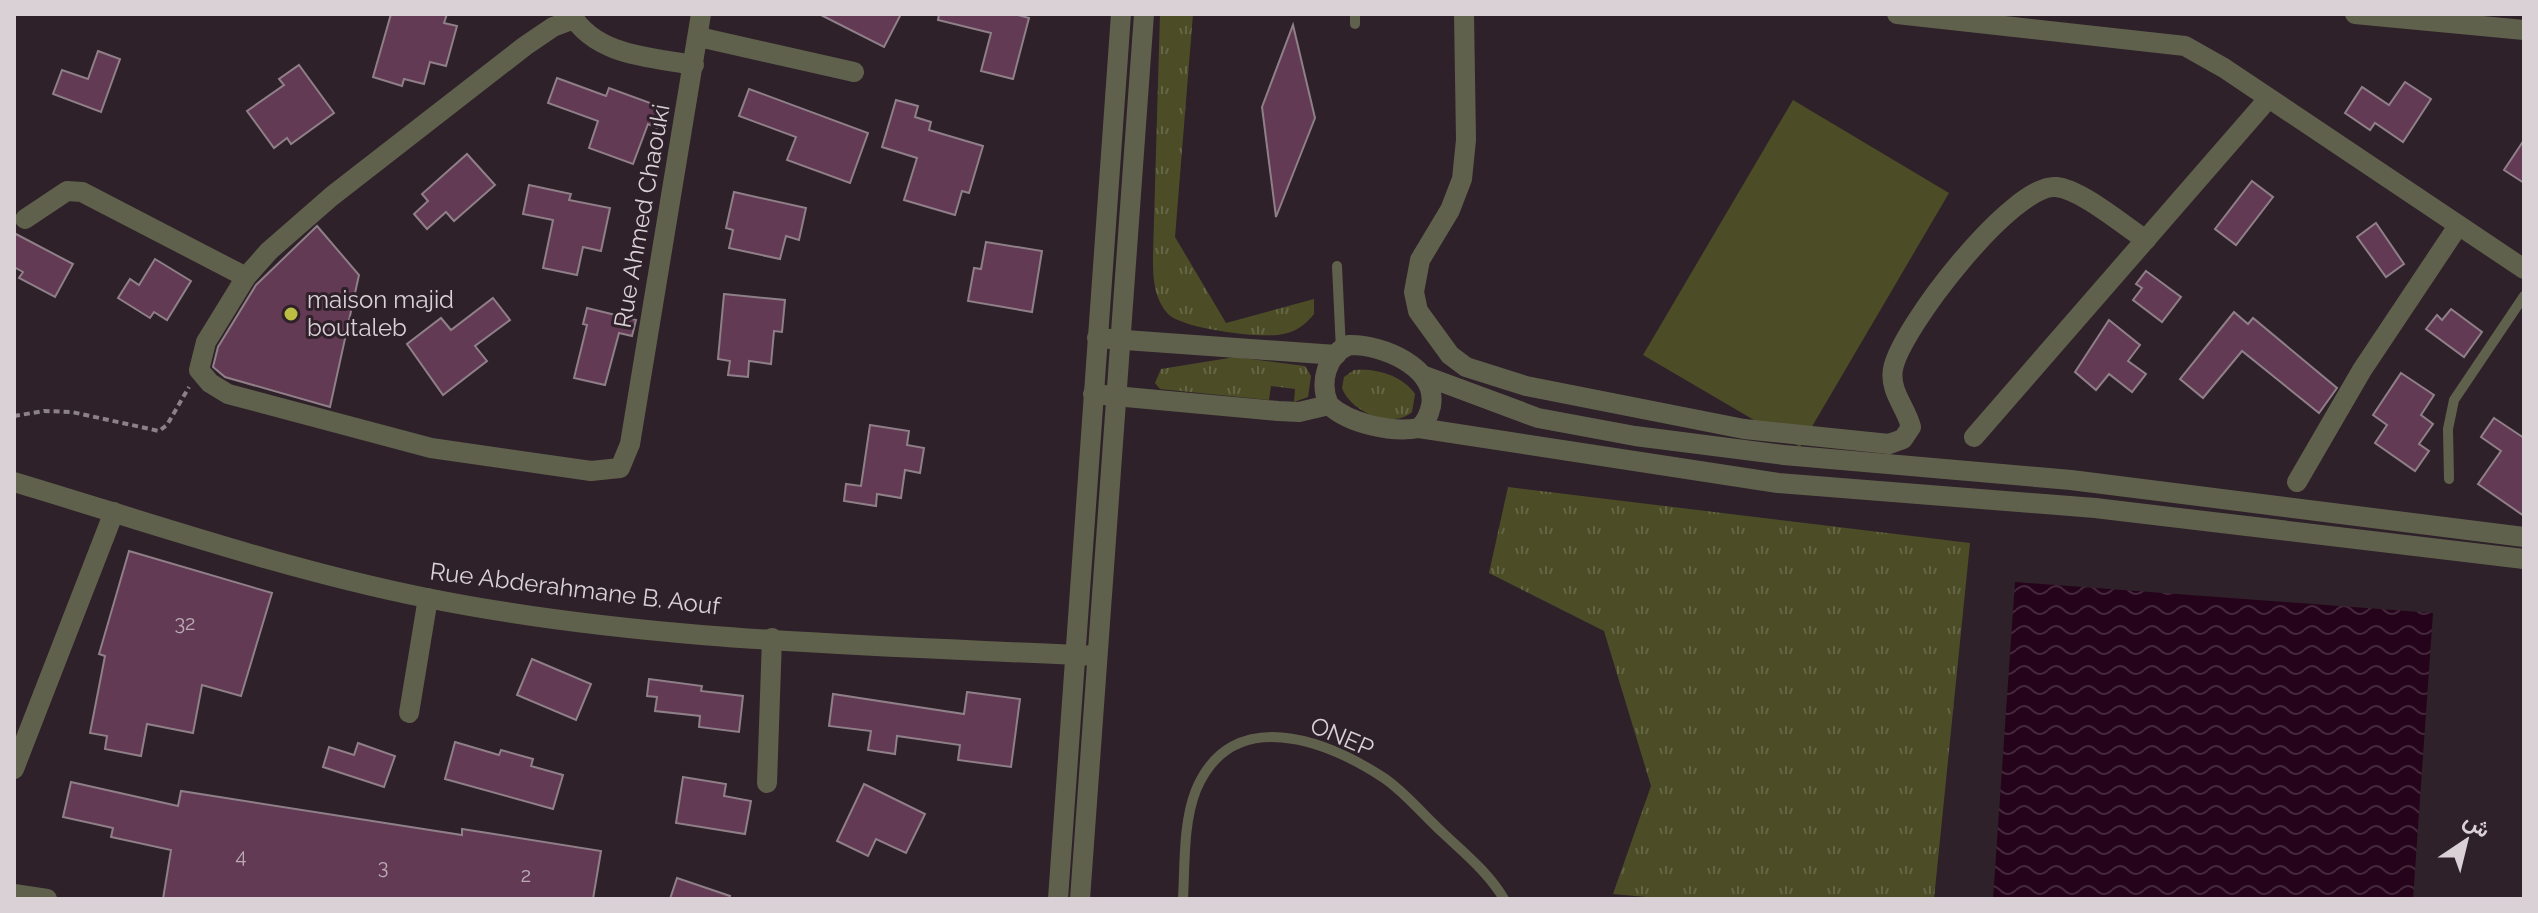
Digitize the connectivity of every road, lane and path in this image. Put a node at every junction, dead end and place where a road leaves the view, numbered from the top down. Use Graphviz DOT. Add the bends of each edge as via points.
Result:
graph roads {
  1 [pos="701,14"];
  2 [pos="1121,14"];
  3 [pos="1144,14"];
  4 [pos="1464,14"];
  5 [pos="1897,14"];
  6 [pos="2355,14"];
  7 [pos="572,17"];
  8 [pos="2524,30"];
  9 [pos="699,37"];
  10 [pos="694,65"];
  11 [pos="854,72"];
  12 [pos="2268,99"];
  13 [pos="25,219"];
  14 [pos="2458,226"];
  15 [pos="2146,240"];
  16 [pos="1337,266"];
  17 [pos="2524,269"];
  18 [pos="246,277"];
  19 [pos="2524,296"];
  20 [pos="1097,338"];
  21 [pos="1121,339"];
  22 [pos="1339,352"];
  23 [pos="199,370"];
  24 [pos="1425,376"];
  25 [pos="1093,394"];
  26 [pos="1116,396"];
  27 [pos="1329,405"];
  28 [pos="14,416"];
  29 [pos="1419,428"];
  30 [pos="1974,437"];
  31 [pos="2449,479"];
  32 [pos="14,482"];
  33 [pos="2297,482"];
  34 [pos="114,512"];
  35 [pos="2524,537"];
  36 [pos="2524,559"];
  37 [pos="428,598"];
  38 [pos="772,638"];
  39 [pos="1073,655"];
  40 [pos="1096,656"];
  41 [pos="409,713"];
  42 [pos="20,737"];
  43 [pos="14,769"];
  44 [pos="767,783"];
  45 [pos="14,894"];
  46 [pos="47,899"];
  47 [pos="1058,899"];
  48 [pos="1080,899"];
  49 [pos="1183,899"];
  50 [pos="1504,899"];
  1 -- 9 [label="street, Rue Ahmed Chaouki"];
  2 -- 20 [label="street"];
  3 -- 21 [label="street"];
  4 -- 15 [label="street" via="1462,179 1420,260 1414,302 1450,355 1483,373 1744,429 1889,444 1903,439 1911,427 1892,373 1897,353 1938,290 1995,223 2032,194 2055,187 2071,191"];
  5 -- 12 [label="street" via="2174,42 2203,54"];
  6 -- 8 [label="street"];
  7 -- 10 [label="street" via="583,32 609,47"];
  7 -- 18 [label="street" via="543,33 332,196"];
  9 -- 10 [label="street, Rue Ahmed Chaouki"];
  9 -- 11 [label="street"];
  10 -- 23 [label="street, Rue Ahmed Chaouki" via="633,427 620,468 568,468 431,448 228,394"];
  12 -- 14 [label="street"];
  12 -- 15 [label="street"];
  13 -- 18 [label="street" via="67,191 82,192"];
  14 -- 17 [label="street"];
  14 -- 33 [label="street" via="2362,370"];
  15 -- 30 [label="street"];
  16 -- 22 [label="lane"];
  18 -- 23 [label="street" via="203,348"];
  19 -- 31 [label="lane" via="2454,400 2448,429"];
  20 -- 21 [label="street"];
  20 -- 25 [label="street"];
  21 -- 22 [label="street"];
  21 -- 26 [label="street"];
  22 -- 24 [label="street" via="1349,345 1373,348"];
  22 -- 27 [label="street" via="1324,378"];
  23 -- 28 [label="path" via="159,431 72,412"];
  24 -- 29 [label="street" via="1432,402"];
  24 -- 35 [label="street" via="1538,418 1635,436 1784,455 2086,481"];
  25 -- 26 [label="street"];
  25 -- 39 [label="street"];
  26 -- 27 [label="street" via="1299,412"];
  26 -- 40 [label="street"];
  27 -- 29 [label="street" via="1364,422"];
  29 -- 36 [label="street" via="1778,483 2095,508"];
  32 -- 34 [label="street, Rue Abderahmane B. Aouf"];
  34 -- 37 [label="street, Rue Abderahmane B. Aouf" via="299,567"];
  34 -- 42 [label="street"];
  37 -- 38 [label="street, Rue Abderahmane B. Aouf" via="546,617"];
  37 -- 41 [label="street"];
  38 -- 39 [label="street, Rue Abderahmane B. Aouf"];
  38 -- 44 [label="street"];
  39 -- 40 [label="street, Rue Abderahmane B. Aouf"];
  39 -- 47 [label="street"];
  40 -- 48 [label="street"];
  42 -- 43 [label="street"];
  45 -- 46 [label="street"];
  49 -- 50 [label="lane, ONEP" via="1190,810 1197,789 1232,749 1258,736 1277,734 1308,742 1385,779 1482,868"];
}
